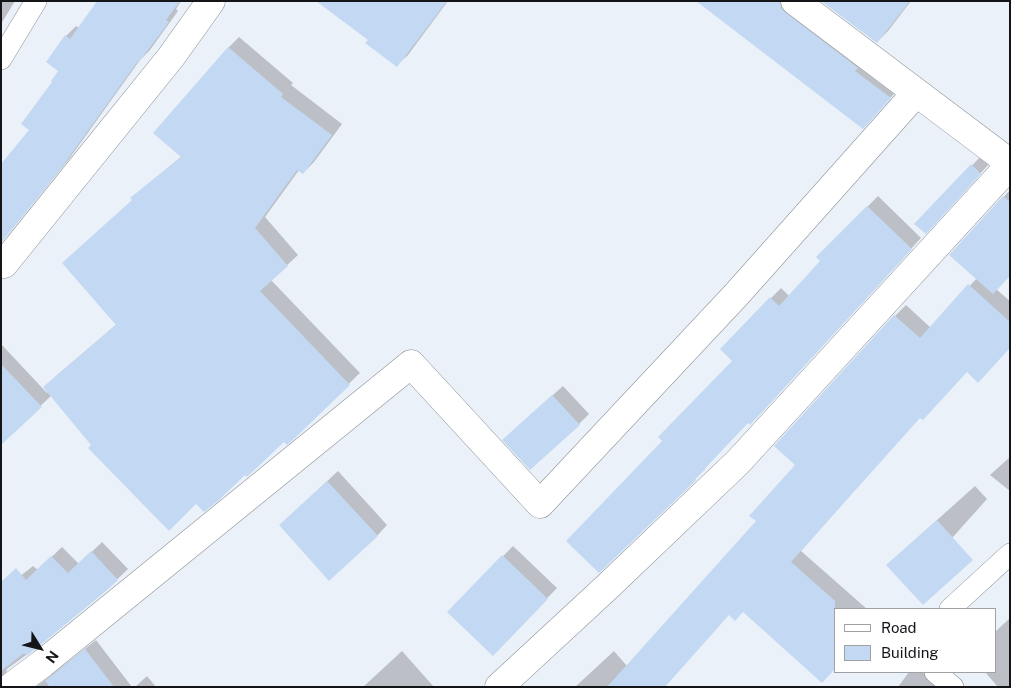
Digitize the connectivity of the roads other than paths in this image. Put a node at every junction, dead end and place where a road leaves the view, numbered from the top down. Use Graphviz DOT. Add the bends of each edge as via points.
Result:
graph roads {
  1 [pos="36,1"];
  2 [pos="211,1"];
  3 [pos="795,1"];
  4 [pos="1,59"];
  5 [pos="916,93"];
  6 [pos="1010,164"];
  7 [pos="4,264"];
  8 [pos="1010,554"];
  9 [pos="951,608"];
  10 [pos="936,673"];
  11 [pos="12,687"];
  12 [pos="499,687"];
  13 [pos="953,687"];
  1 -- 4 [label="lane"];
  2 -- 7 [label="street" via="171,57"];
  3 -- 5 [label="street"];
  5 -- 6 [label="street"];
  5 -- 11 [label="street" via="736,295 540,504 412,364"];
  6 -- 12 [label="street" via="738,462"];
  8 -- 9 [label="lane"];
  10 -- 13 [label="lane"];
}
